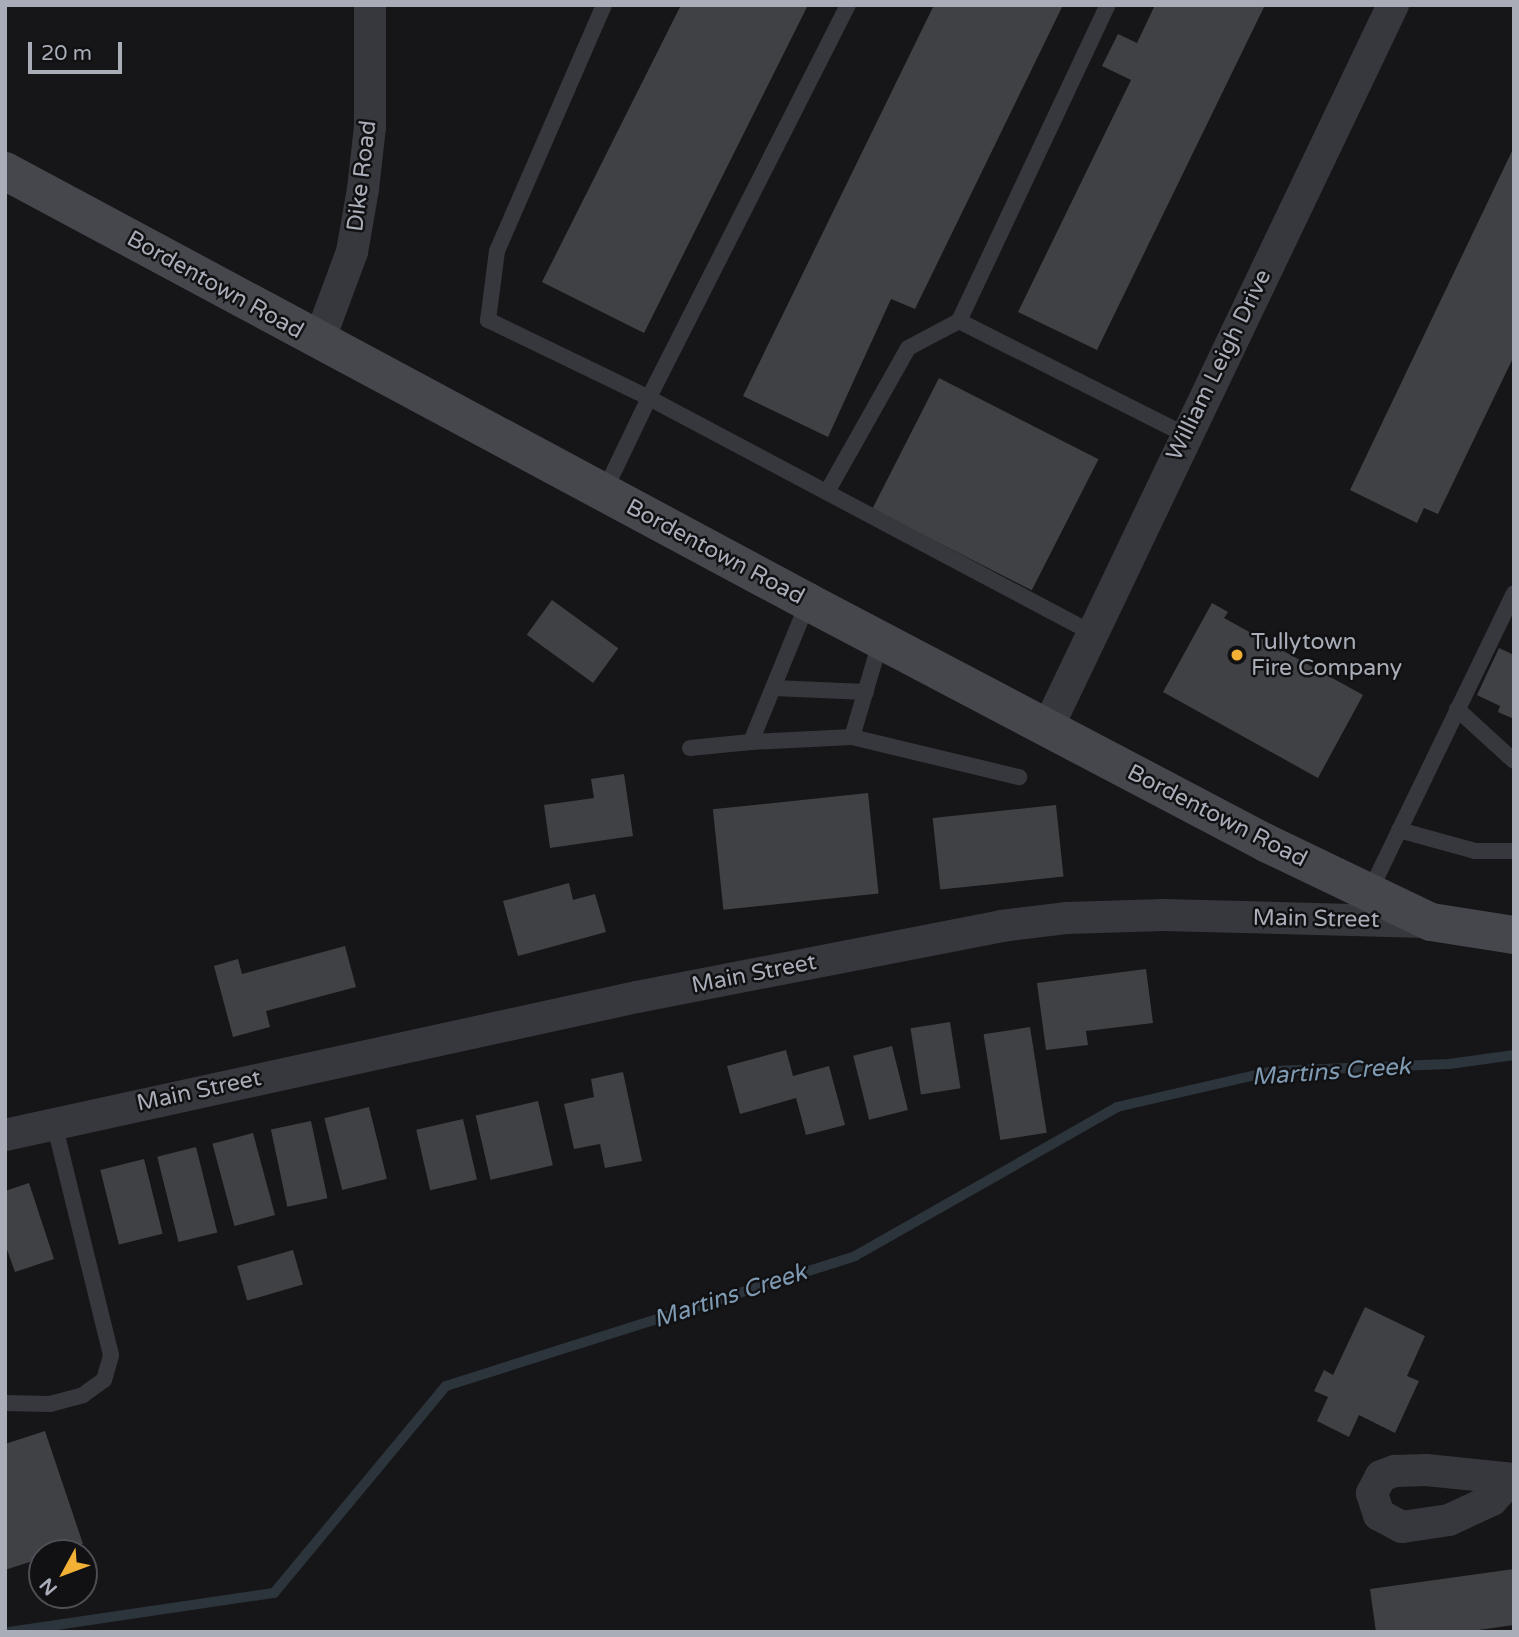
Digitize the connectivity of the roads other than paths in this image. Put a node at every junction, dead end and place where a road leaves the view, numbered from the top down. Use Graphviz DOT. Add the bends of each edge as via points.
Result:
graph roads {
  1 [pos="370,5"];
  2 [pos="604,5"];
  3 [pos="848,5"];
  4 [pos="1108,5"];
  5 [pos="1393,5"];
  6 [pos="5,171"];
  7 [pos="959,321"];
  8 [pos="319,341"];
  9 [pos="649,398"];
  10 [pos="1186,435"];
  11 [pos="604,492"];
  12 [pos="827,492"];
  13 [pos="1514,593"];
  14 [pos="808,602"];
  15 [pos="1092,633"];
  16 [pos="881,639"];
  17 [pos="773,688"];
  18 [pos="866,692"];
  19 [pos="1457,709"];
  20 [pos="1048,727"];
  21 [pos="852,737"];
  22 [pos="751,742"];
  23 [pos="690,748"];
  24 [pos="1514,761"];
  25 [pos="1019,777"];
  26 [pos="1399,830"];
  27 [pos="1514,851"];
  28 [pos="1364,906"];
  29 [pos="1514,934"];
  30 [pos="54,1123"];
  31 [pos="5,1135"];
  32 [pos="5,1403"];
  1 -- 8 [label="street, Dike Road" via="370,127 363,189 352,252"];
  2 -- 9 [label="lane" via="497,251 488,320"];
  3 -- 9 [label="lane"];
  4 -- 7 [label="lane"];
  5 -- 10 [label="street, William Leigh Drive"];
  6 -- 8 [label="street, Bordentown Road"];
  7 -- 10 [label="lane"];
  7 -- 12 [label="lane" via="908,348"];
  8 -- 11 [label="street, Bordentown Road"];
  9 -- 11 [label="lane"];
  9 -- 12 [label="lane"];
  10 -- 15 [label="street, William Leigh Drive"];
  11 -- 14 [label="street, Bordentown Road"];
  12 -- 15 [label="lane"];
  13 -- 19 [label="lane"];
  14 -- 16 [label="street, Bordentown Road"];
  14 -- 17 [label="lane"];
  15 -- 20 [label="street, William Leigh Drive"];
  16 -- 18 [label="lane"];
  16 -- 20 [label="street, Bordentown Road"];
  17 -- 18 [label="lane"];
  17 -- 22 [label="lane"];
  18 -- 21 [label="lane"];
  19 -- 24 [label="lane"];
  19 -- 26 [label="lane"];
  20 -- 28 [label="street, Bordentown Road" via="1266,843"];
  21 -- 22 [label="lane"];
  21 -- 25 [label="lane"];
  22 -- 23 [label="lane"];
  26 -- 27 [label="lane" via="1475,851"];
  26 -- 28 [label="lane"];
  28 -- 29 [label="street, Bordentown Road"];
  28 -- 30 [label="street, Main Street" via="1066,918 1001,926 624,1000"];
  30 -- 31 [label="street, Main Street"];
  30 -- 32 [label="lane" via="111,1355 104,1380 83,1395 50,1404"];
}
